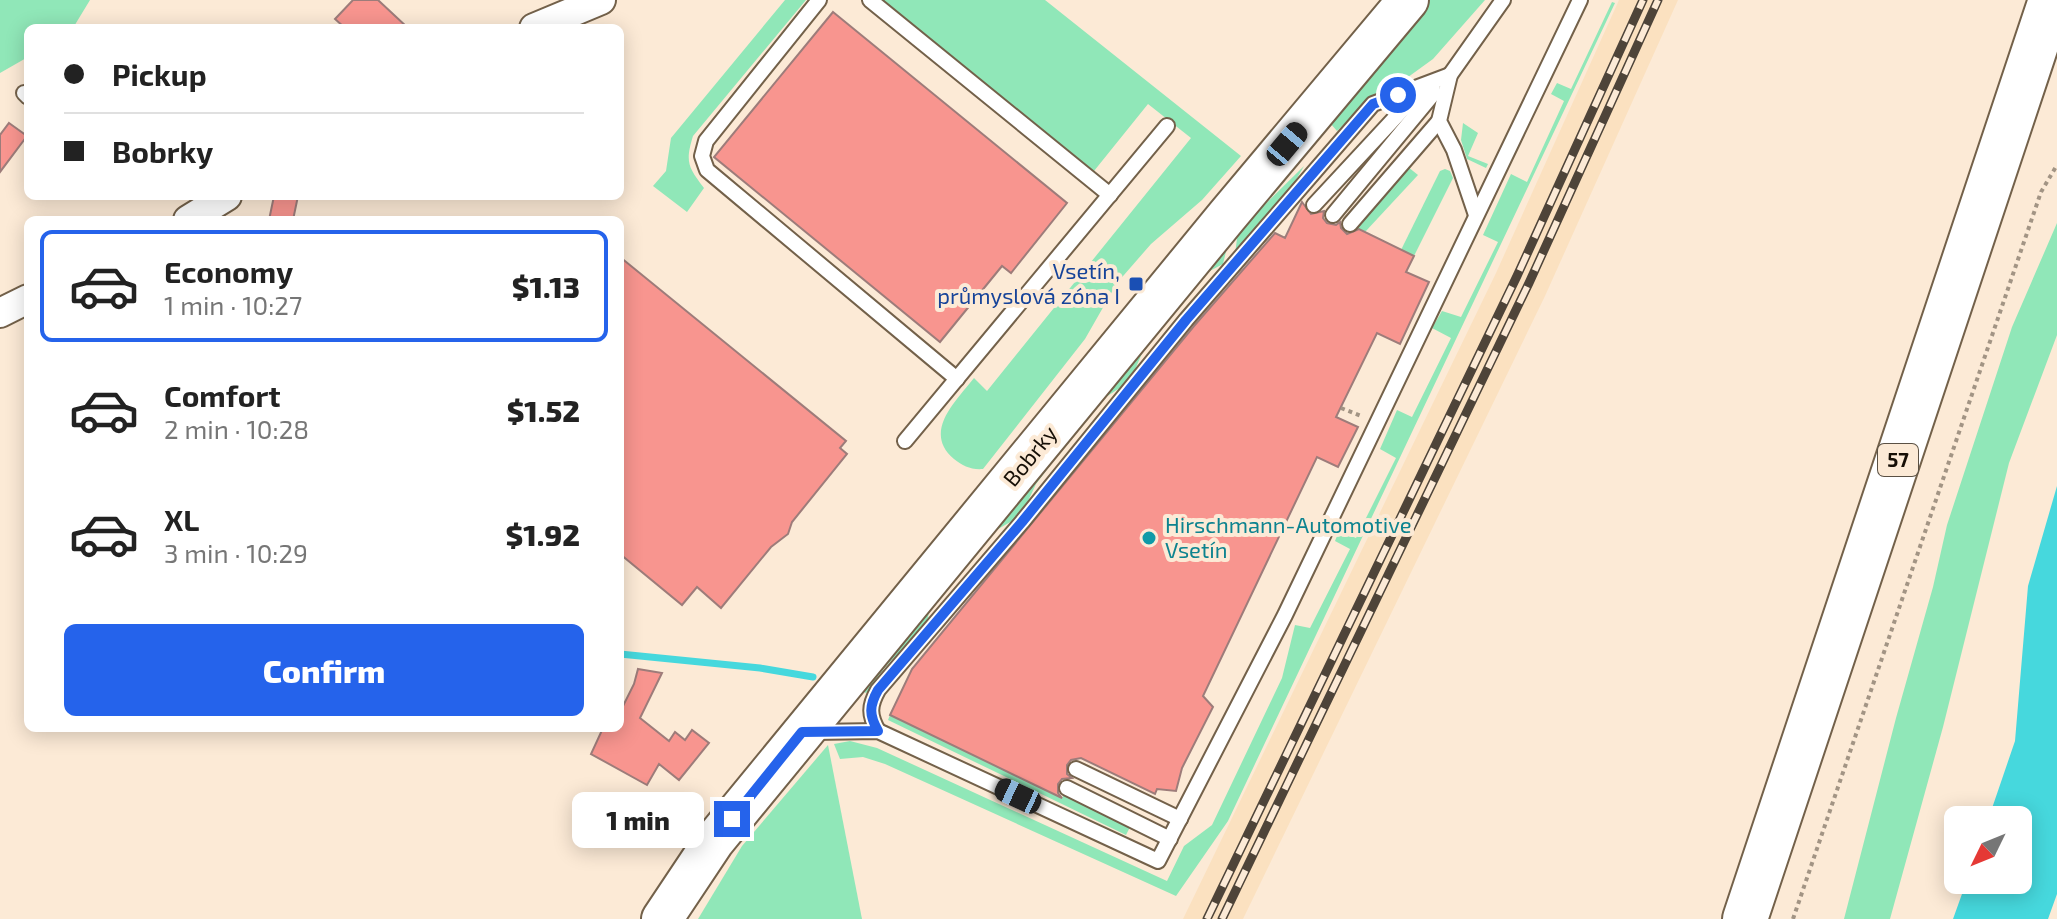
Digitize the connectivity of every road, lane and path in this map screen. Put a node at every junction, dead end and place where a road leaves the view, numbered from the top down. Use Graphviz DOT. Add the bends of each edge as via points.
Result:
graph roads {
  1 [pos="601,0"];
  2 [pos="819,0"];
  3 [pos="870,0"];
  4 [pos="1408,0"];
  5 [pos="1503,0"];
  6 [pos="1580,0"];
  7 [pos="2051,0"];
  8 [pos="544,24"];
  9 [pos="1450,75"];
  10 [pos="1439,121"];
  11 [pos="1167,126"];
  12 [pos="2057,165"];
  13 [pos="1110,195"];
  14 [pos="220,200"];
  15 [pos="1314,205"];
  16 [pos="1333,215"];
  17 [pos="1476,215"];
  18 [pos="194,216"];
  19 [pos="1350,224"];
  20 [pos="24,301"];
  21 [pos="0,313"];
  22 [pos="957,379"];
  23 [pos="905,441"];
  24 [pos="878,731"];
  25 [pos="802,732"];
  26 [pos="1076,769"];
  27 [pos="1067,788"];
  28 [pos="1180,819"];
  29 [pos="1170,839"];
  30 [pos="662,919"];
  31 [pos="1745,919"];
  32 [pos="1793,919"];
  1 -- 8 [label="street"];
  2 -- 22 [label="lane" via="706,141 702,156 707,170"];
  3 -- 13 [label="lane"];
  4 -- 25 [label="street, Bobrky"];
  5 -- 9 [label="lane"];
  6 -- 17 [label="lane"];
  7 -- 31 [label="main road, 57"];
  9 -- 10 [label="lane"];
  9 -- 15 [label="lane" via="1405,107"];
  9 -- 16 [label="lane"];
  9 -- 24 [label="lane" via="1373,104 878,690 870,704"];
  10 -- 17 [label="lane"];
  10 -- 19 [label="lane"];
  11 -- 13 [label="lane"];
  12 -- 32 [label="path" via="2041,192"];
  13 -- 22 [label="lane"];
  14 -- 18 [label="street"];
  17 -- 28 [label="lane" via="1285,615"];
  20 -- 21 [label="street"];
  22 -- 23 [label="lane"];
  24 -- 25 [label="lane"];
  24 -- 29 [label="lane" via="1158,861"];
  25 -- 30 [label="street, Bobrky" via="714,841"];
  26 -- 28 [label="lane"];
  27 -- 29 [label="lane"];
  28 -- 29 [label="lane"];
}
